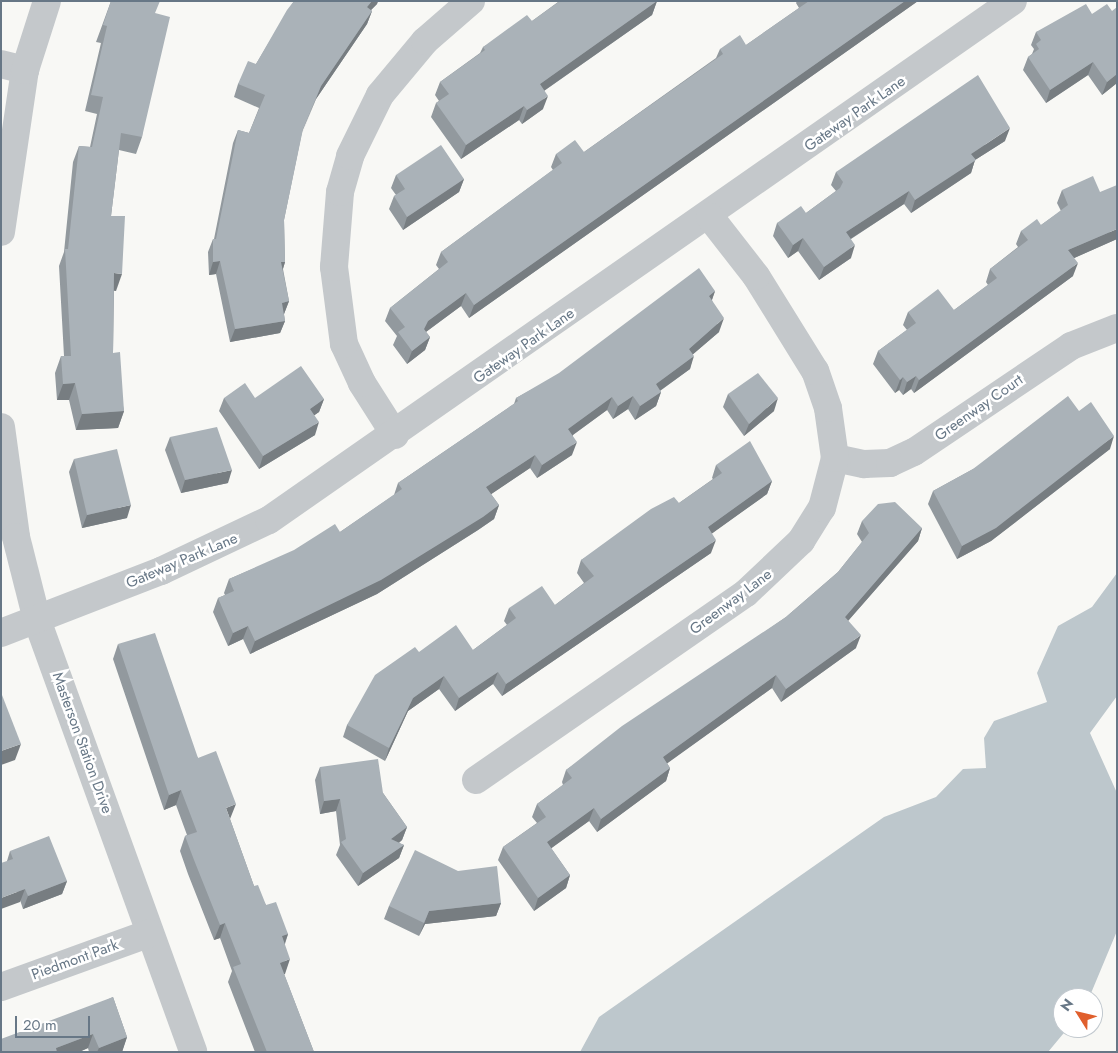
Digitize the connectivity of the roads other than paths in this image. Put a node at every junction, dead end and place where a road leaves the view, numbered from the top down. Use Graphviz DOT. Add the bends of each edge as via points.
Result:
graph roads {
  1 [pos="48,1"];
  2 [pos="471,1"];
  3 [pos="1013,1"];
  4 [pos="13,67"];
  5 [pos="710,217"];
  6 [pos="1,232"];
  7 [pos="1117,328"];
  8 [pos="1,427"];
  9 [pos="395,436"];
  10 [pos="836,458"];
  11 [pos="37,620"];
  12 [pos="1,633"];
  13 [pos="476,780"];
  14 [pos="150,934"];
  15 [pos="1,987"];
  16 [pos="193,1052"];
  1 -- 4 [label="street"];
  2 -- 9 [label="street" via="425,42 380,95 350,156 340,192 334,267 344,344 362,383"];
  3 -- 5 [label="street, Gateway Park Lane"];
  4 -- 6 [label="street"];
  5 -- 9 [label="street, Gateway Park Lane"];
  5 -- 10 [label="street, Greenway Lane" via="756,276 815,371 828,408"];
  7 -- 10 [label="street, Greenway Court" via="1064,351 914,452 890,462 864,464"];
  8 -- 11 [label="street, Masterson Station Drive" via="16,537"];
  9 -- 11 [label="street, Gateway Park Lane" via="293,505 223,545"];
  10 -- 13 [label="street, Greenway Lane" via="822,508 773,571"];
  11 -- 12 [label="street, Gateway Park Lane"];
  11 -- 14 [label="street, Masterson Station Drive"];
  14 -- 15 [label="street, Piedmont Park"];
  14 -- 16 [label="street, Masterson Station Drive"];
}
